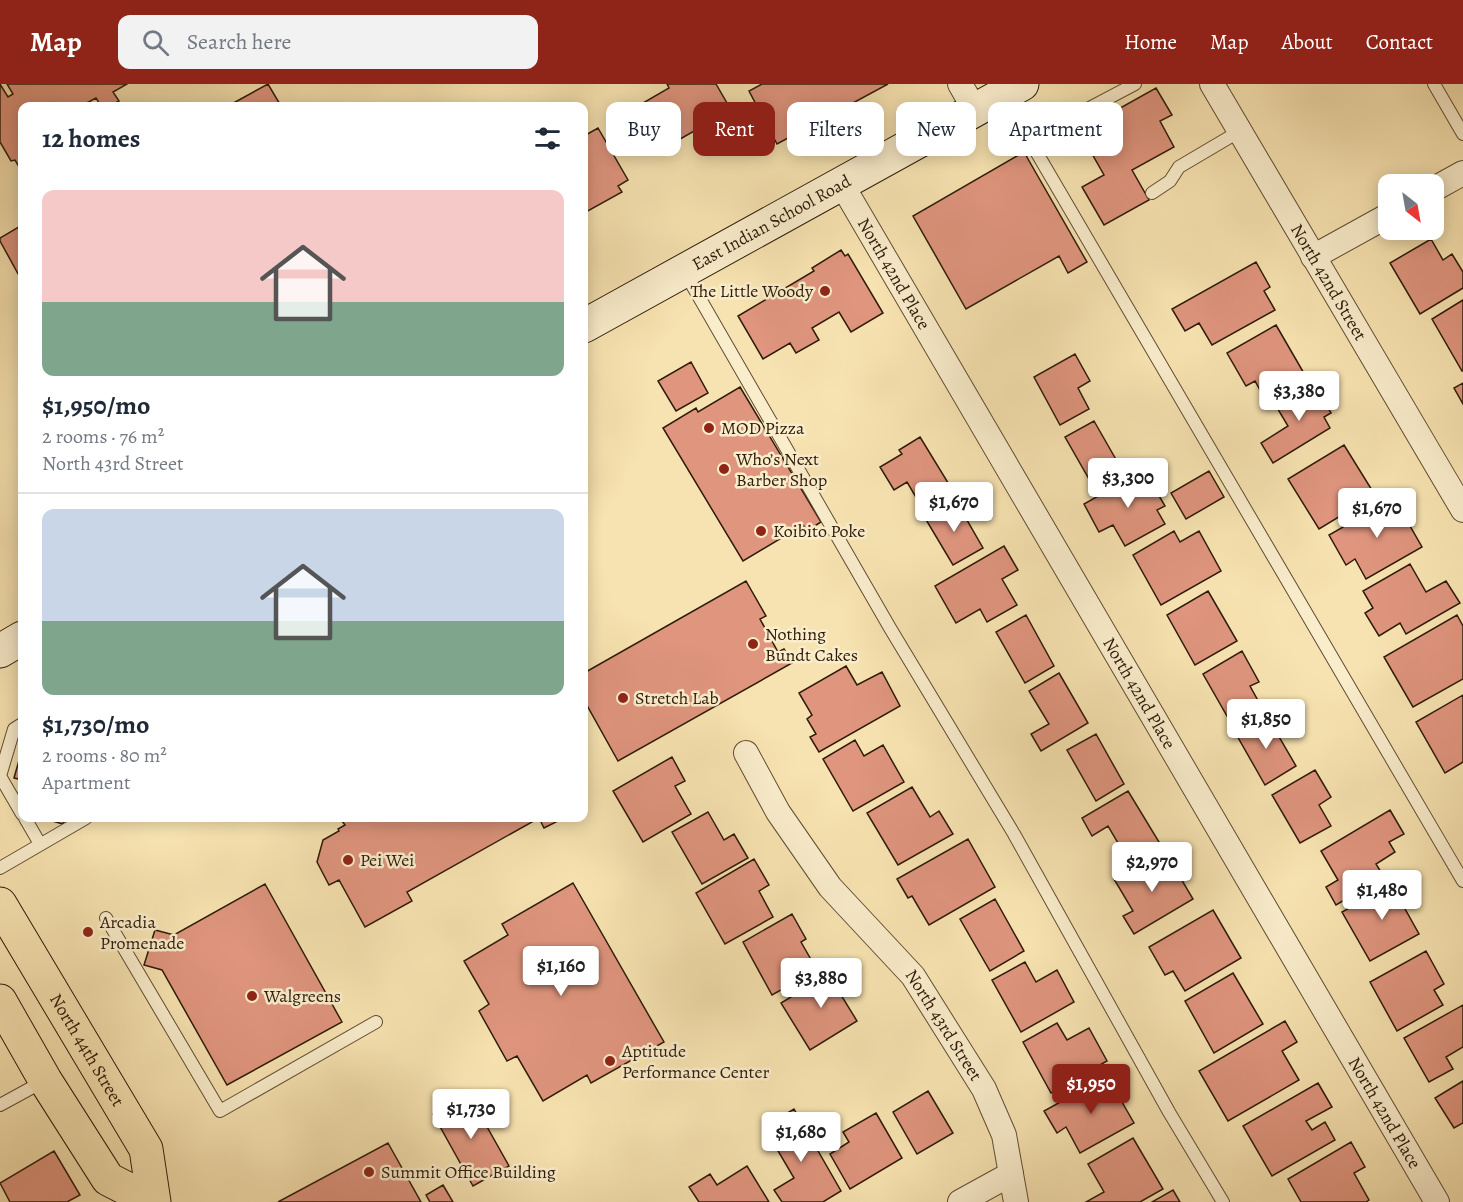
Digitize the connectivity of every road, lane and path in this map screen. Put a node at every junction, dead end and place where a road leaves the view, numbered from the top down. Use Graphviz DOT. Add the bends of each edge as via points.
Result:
graph roads {
  1 [pos="1135,84"];
  2 [pos="1212,84"];
  3 [pos="1434,84"];
  4 [pos="1012,89"];
  5 [pos="968,97"];
  6 [pos="1101,102"];
  7 [pos="1240,131"];
  8 [pos="1463,134"];
  9 [pos="1038,156"];
  10 [pos="1463,173"];
  11 [pos="841,183"];
  12 [pos="1444,183"];
  13 [pos="1152,193"];
  14 [pos="1378,221"];
  15 [pos="1313,257"];
  16 [pos="683,270"];
  17 [pos="588,324"];
  18 [pos="1463,510"];
  19 [pos="18,640"];
  20 [pos="0,651"];
  21 [pos="18,726"];
  22 [pos="746,753"];
  23 [pos="18,806"];
  24 [pos="27,822"];
  25 [pos="79,822"];
  26 [pos="40,844"];
  27 [pos="0,868"];
  28 [pos="1463,881"];
  29 [pos="0,904"];
  30 [pos="106,918"];
  31 [pos="1,1006"];
  32 [pos="376,1022"];
  33 [pos="45,1080"];
  34 [pos="0,1105"];
  35 [pos="1011,1174"];
  36 [pos="154,1202"];
  37 [pos="960,1202"];
  38 [pos="1016,1202"];
  39 [pos="1223,1202"];
  40 [pos="1437,1202"];
  1 -- 6 [label="lane"];
  2 -- 7 [label="street, North 42nd Street"];
  3 -- 8 [label="lane"];
  4 -- 5 [label="main road, East Indian School Road"];
  5 -- 11 [label="main road, East Indian School Road"];
  7 -- 13 [label="lane" via="1179,167 1170,181"];
  7 -- 15 [label="street, North 42nd Street"];
  9 -- 28 [label="lane"];
  10 -- 12 [label="street"];
  11 -- 16 [label="main road, East Indian School Road"];
  11 -- 40 [label="street, North 42nd Place"];
  14 -- 15 [label="street"];
  15 -- 18 [label="street, North 42nd Street"];
  16 -- 17 [label="main road, East Indian School Road"];
  16 -- 39 [label="lane" via="1014,834"];
  19 -- 20 [label="main road"];
  21 -- 23 [label="lane" via="0,776"];
  22 -- 35 [label="street, North 43rd Street" via="778,812 830,887 913,976 984,1089 1005,1135"];
  24 -- 26 [label="lane"];
  25 -- 26 [label="lane"];
  26 -- 27 [label="lane"];
  29 -- 36 [label="main road, North 44th Street" via="146,1149"];
  30 -- 32 [label="lane" via="220,1111"];
  31 -- 33 [label="main road, North 44th Street"];
  33 -- 34 [label="lane"];
  33 -- 36 [label="main road, North 44th Street" via="108,1179"];
  35 -- 37 [label="street"];
  35 -- 38 [label="street, North 43rd Street"];
}
